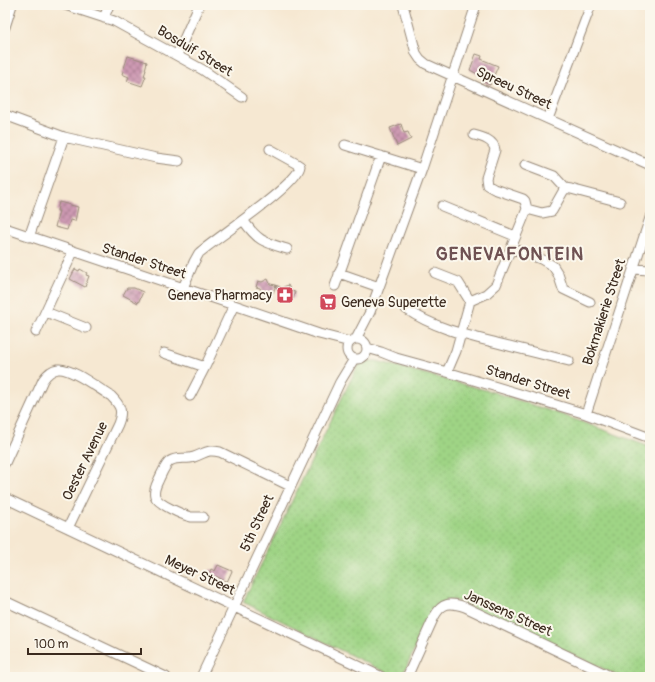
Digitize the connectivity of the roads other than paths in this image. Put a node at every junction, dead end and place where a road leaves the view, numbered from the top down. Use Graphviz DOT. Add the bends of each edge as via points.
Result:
graph roads {
  1 [pos="12,5"];
  2 [pos="65,5"];
  3 [pos="109,5"];
  4 [pos="199,5"];
  5 [pos="403,5"];
  6 [pos="476,5"];
  7 [pos="591,5"];
  8 [pos="104,18"];
  9 [pos="5,27"];
  10 [pos="177,56"];
  11 [pos="453,76"];
  12 [pos="242,97"];
  13 [pos="5,115"];
  14 [pos="548,119"];
  15 [pos="474,135"];
  16 [pos="64,137"];
  17 [pos="345,146"];
  18 [pos="270,149"];
  19 [pos="381,156"];
  20 [pos="179,161"];
  21 [pos="525,165"];
  22 [pos="650,166"];
  23 [pos="422,169"];
  24 [pos="565,188"];
  25 [pos="620,202"];
  26 [pos="442,206"];
  27 [pos="527,209"];
  28 [pos="650,218"];
  29 [pos="243,220"];
  30 [pos="6,232"];
  31 [pos="515,236"];
  32 [pos="29,237"];
  33 [pos="287,248"];
  34 [pos="511,248"];
  35 [pos="74,252"];
  36 [pos="633,269"];
  37 [pos="650,270"];
  38 [pos="339,273"];
  39 [pos="435,273"];
  40 [pos="335,286"];
  41 [pos="379,287"];
  42 [pos="183,288"];
  43 [pos="470,301"];
  44 [pos="590,302"];
  45 [pos="234,305"];
  46 [pos="406,309"];
  47 [pos="46,312"];
  48 [pos="86,328"];
  49 [pos="36,332"];
  50 [pos="460,334"];
  51 [pos="356,348"];
  52 [pos="164,353"];
  53 [pos="569,361"];
  54 [pos="205,367"];
  55 [pos="447,372"];
  56 [pos="190,396"];
  57 [pos="586,414"];
  58 [pos="650,438"];
  59 [pos="5,463"];
  60 [pos="290,486"];
  61 [pos="5,498"];
  62 [pos="203,517"];
  63 [pos="68,528"];
  64 [pos="5,601"];
  65 [pos="234,606"];
  66 [pos="166,677"];
  67 [pos="201,677"];
  68 [pos="382,677"];
  69 [pos="407,677"];
  70 [pos="612,677"];
  1 -- 9 [label="street"];
  2 -- 8 [label="street, Bosduif Street"];
  3 -- 8 [label="street"];
  4 -- 10 [label="street"];
  5 -- 11 [label="street, Spreeu Street" via="414,47 420,59"];
  6 -- 11 [label="street"];
  7 -- 14 [label="street"];
  8 -- 10 [label="street, Bosduif Street"];
  10 -- 12 [label="street, Bosduif Street" via="203,70"];
  11 -- 14 [label="street, Spreeu Street"];
  11 -- 23 [label="street"];
  13 -- 16 [label="street"];
  14 -- 22 [label="street, Spreeu Street"];
  15 -- 27 [label="street" via="495,146 486,178 487,185 523,198"];
  16 -- 20 [label="street"];
  16 -- 32 [label="street"];
  17 -- 19 [label="street"];
  18 -- 29 [label="street" via="299,166 299,170 287,184"];
  19 -- 23 [label="street"];
  19 -- 38 [label="street"];
  21 -- 24 [label="street" via="554,176"];
  23 -- 41 [label="street"];
  24 -- 25 [label="street"];
  24 -- 27 [label="street" via="552,211 542,213"];
  26 -- 31 [label="street"];
  27 -- 31 [label="street"];
  28 -- 36 [label="street, Bokmakierie Street"];
  29 -- 33 [label="street" via="259,239"];
  29 -- 42 [label="street" via="199,252"];
  30 -- 32 [label="street, Stander Street"];
  31 -- 34 [label="street"];
  32 -- 35 [label="street, Stander Street"];
  34 -- 43 [label="street" via="494,287"];
  34 -- 44 [label="street" via="550,264 557,272 563,289"];
  35 -- 42 [label="street, Stander Street"];
  35 -- 47 [label="street"];
  36 -- 37 [label="street"];
  36 -- 57 [label="street, Bokmakierie Street"];
  38 -- 40 [label="street"];
  38 -- 41 [label="street"];
  39 -- 43 [label="street" via="458,282"];
  41 -- 51 [label="street"];
  42 -- 45 [label="street, Stander Street"];
  43 -- 50 [label="street"];
  45 -- 51 [label="street, Stander Street"];
  45 -- 54 [label="street"];
  46 -- 50 [label="street" via="435,326"];
  47 -- 48 [label="street"];
  47 -- 49 [label="street"];
  50 -- 53 [label="street"];
  50 -- 55 [label="street"];
  51 -- 55 [label="street, Stander Street"];
  51 -- 60 [label="street, 5th Street"];
  52 -- 54 [label="street"];
  54 -- 56 [label="street"];
  55 -- 57 [label="street, Stander Street"];
  57 -- 58 [label="street, Stander Street"];
  59 -- 63 [label="street, Oester Avenue" via="48,373 58,369 69,370 111,396 120,406 118,424"];
  60 -- 62 [label="street" via="220,452 211,450 194,457 174,459 165,467 155,489 156,499 181,514"];
  60 -- 65 [label="street, 5th Street"];
  61 -- 63 [label="street, Meyer Street"];
  63 -- 65 [label="street, Meyer Street"];
  64 -- 66 [label="street"];
  65 -- 67 [label="street, 5th Street"];
  65 -- 68 [label="street, Meyer Street"];
  69 -- 70 [label="street, Janssens Street" via="438,610 448,604 456,604"];
}
